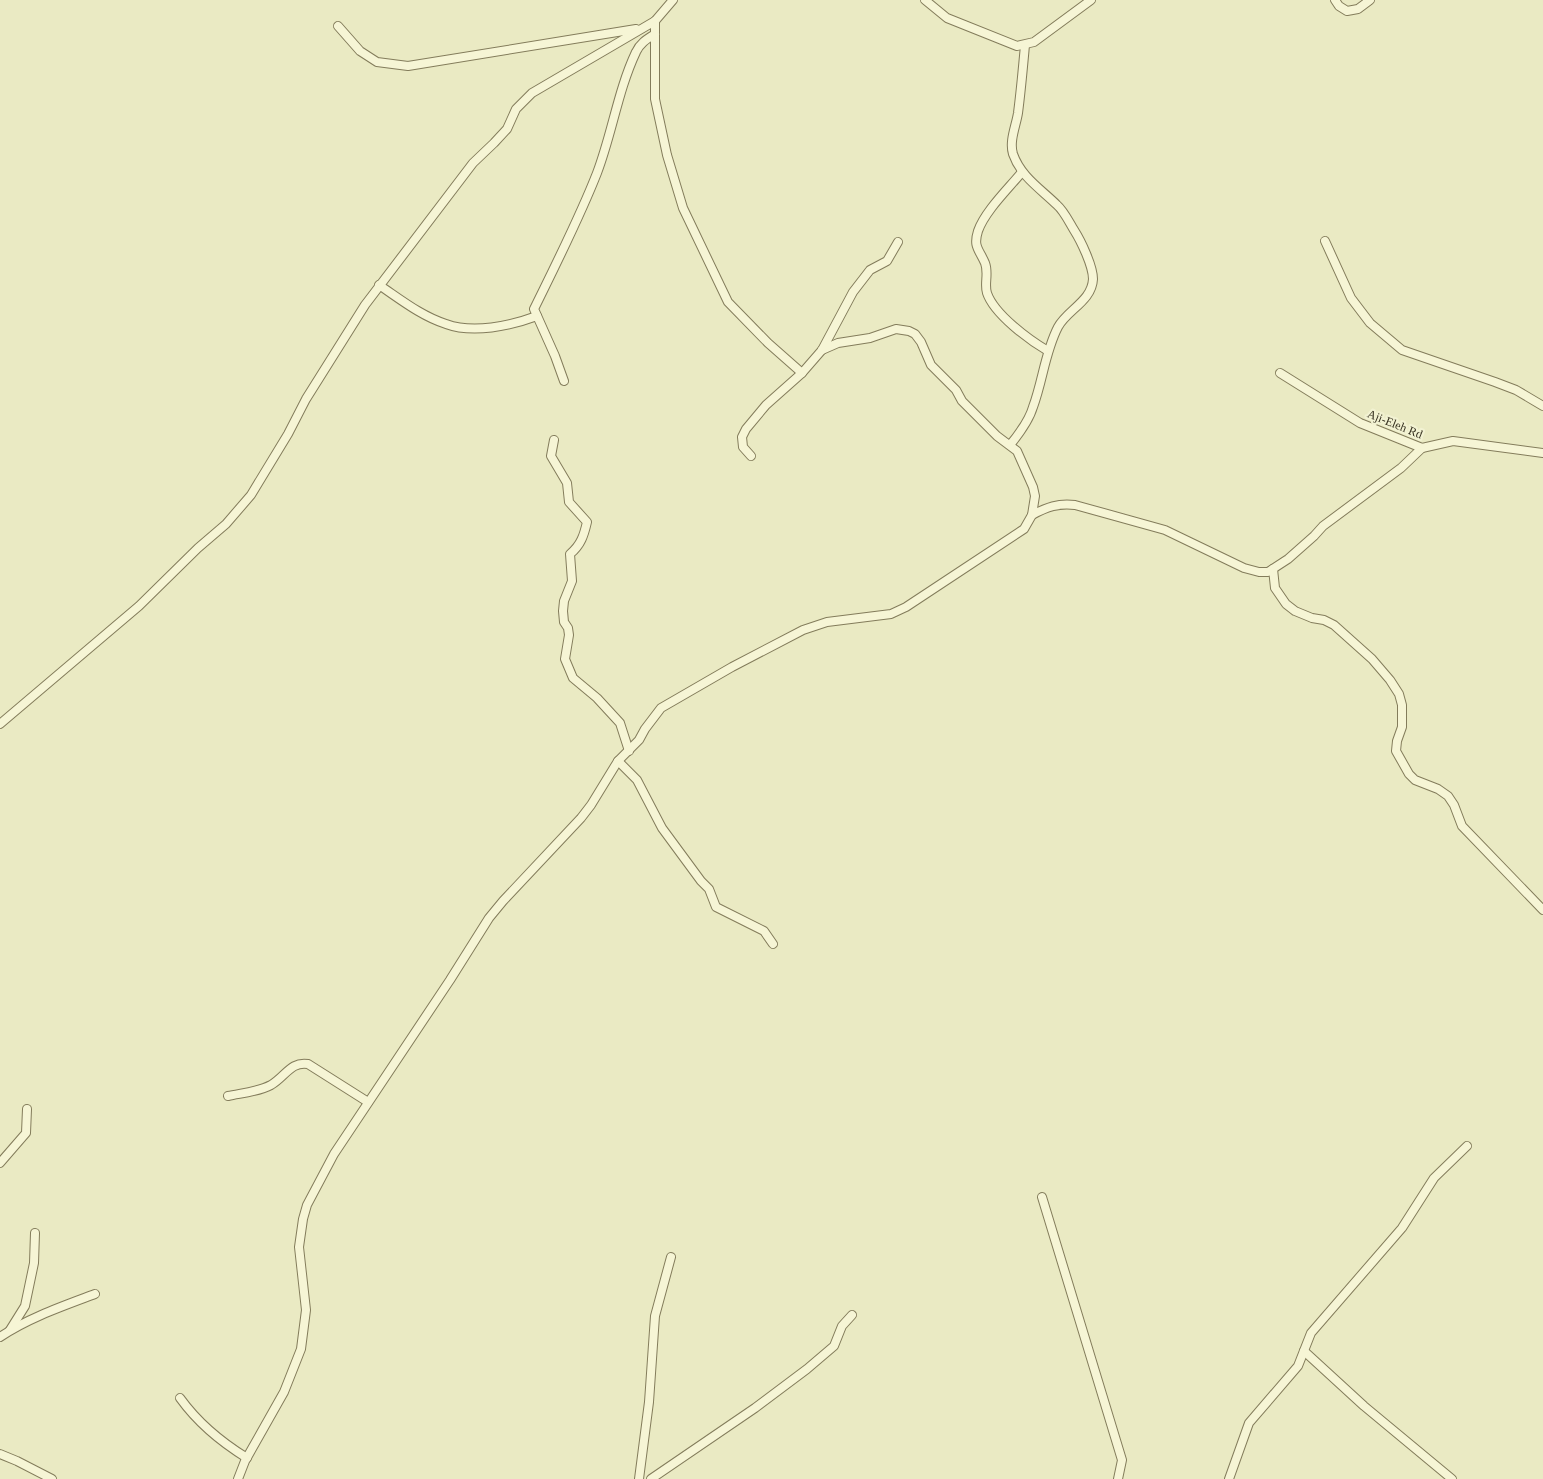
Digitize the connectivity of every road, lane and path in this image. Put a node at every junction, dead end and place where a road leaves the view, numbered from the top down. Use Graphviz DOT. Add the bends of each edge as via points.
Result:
graph roads {
  1 [pos="673,0"];
  2 [pos="924,0"];
  3 [pos="1091,0"];
  4 [pos="1335,0"];
  5 [pos="1370,0"];
  6 [pos="655,21"];
  7 [pos="338,26"];
  8 [pos="642,27"];
  9 [pos="655,34"];
  10 [pos="1025,45"];
  11 [pos="1022,172"];
  12 [pos="1325,241"];
  13 [pos="898,242"];
  14 [pos="379,285"];
  15 [pos="536,316"];
  16 [pos="822,350"];
  17 [pos="1048,351"];
  18 [pos="802,373"];
  19 [pos="1280,374"];
  20 [pos="564,381"];
  21 [pos="1543,406"];
  22 [pos="554,440"];
  23 [pos="1010,445"];
  24 [pos="1422,448"];
  25 [pos="1543,452"];
  26 [pos="751,456"];
  27 [pos="1032,515"];
  28 [pos="1274,568"];
  29 [pos="0,724"];
  30 [pos="628,751"];
  31 [pos="618,761"];
  32 [pos="1543,910"];
  33 [pos="773,944"];
  34 [pos="228,1096"];
  35 [pos="368,1102"];
  36 [pos="27,1109"];
  37 [pos="1467,1146"];
  38 [pos="0,1162"];
  39 [pos="1042,1197"];
  40 [pos="35,1233"];
  41 [pos="671,1257"];
  42 [pos="95,1294"];
  43 [pos="852,1316"];
  44 [pos="10,1330"];
  45 [pos="0,1337"];
  46 [pos="1304,1351"];
  47 [pos="180,1398"];
  48 [pos="0,1454"];
  49 [pos="247,1458"];
  50 [pos="52,1479"];
  51 [pos="238,1479"];
  52 [pos="640,1479"];
  53 [pos="651,1479"];
  54 [pos="1118,1479"];
  55 [pos="1229,1479"];
  56 [pos="1452,1479"];
  1 -- 6 [label="street"];
  2 -- 10 [label="street" via="947,18 1017,46"];
  3 -- 10 [label="street" via="1048,33"];
  4 -- 5 [label="street" via="1347,11 1358,9"];
  6 -- 8 [label="street"];
  6 -- 9 [label="street"];
  7 -- 8 [label="street" via="360,51 377,62 408,66"];
  8 -- 14 [label="street" via="523,100 507,129 473,163"];
  9 -- 15 [label="street" via="637,50 628,70 598,172 534,309"];
  9 -- 18 [label="street" via="656,98 667,155 683,208 728,302"];
  10 -- 11 [label="street" via="1018,114 1012,135 1012,152"];
  11 -- 17 [label="street" via="1059,206 1075,232 1093,279 1091,289 1082,302 1058,326"];
  11 -- 17 [label="street" via="979,229 976,247 985,263 986,292 990,300 999,312"];
  12 -- 21 [label="street" via="1351,298 1370,323 1402,350 1516,390"];
  13 -- 16 [label="street" via="887,261 870,270 853,292"];
  14 -- 15 [label="street" via="426,316 446,325 488,327"];
  14 -- 29 [label="street" via="245,502 139,606"];
  15 -- 20 [label="street"];
  16 -- 18 [label="street"];
  16 -- 23 [label="street" via="838,343 896,330 915,334 931,365 968,407"];
  17 -- 23 [label="street" via="1033,408"];
  18 -- 26 [label="street" via="766,405 746,429 742,437 743,447"];
  19 -- 24 [label="street, Aji-Eleh Rd" via="1360,423"];
  22 -- 30 [label="street" via="551,456 567,483 569,502 587,522 578,548 570,554 572,581 563,611 568,628 565,659 573,678 620,723"];
  23 -- 27 [label="street" via="1017,451 1033,487"];
  24 -- 25 [label="street, Aji-Eleh Rd" via="1453,441"];
  24 -- 28 [label="street"];
  27 -- 28 [label="street" via="1062,504 1075,505 1165,530 1244,568 1259,572"];
  27 -- 30 [label="street" via="1024,529 906,607 891,614 827,622 803,630 661,708 640,740"];
  28 -- 32 [label="street" via="1275,588 1286,604 1295,611 1334,626 1372,659 1390,680 1402,705 1402,727 1396,751 1409,774 1448,796 1462,826"];
  30 -- 31 [label="street"];
  31 -- 33 [label="street" via="637,780 662,828 709,889 716,907 764,931"];
  31 -- 35 [label="street" via="591,805 488,918"];
  34 -- 35 [label="street" via="272,1084 301,1063 308,1064"];
  35 -- 49 [label="street" via="334,1154 303,1219 299,1247 306,1310 301,1349 284,1392"];
  36 -- 38 [label="street" via="26,1133"];
  37 -- 46 [label="street" via="1434,1178 1402,1228 1311,1333"];
  39 -- 54 [label="street" via="1122,1460"];
  40 -- 44 [label="street" via="34,1263 25,1306"];
  41 -- 52 [label="street" via="655,1316"];
  42 -- 44 [label="street"];
  43 -- 53 [label="street" via="842,1326 834,1346 807,1369"];
  44 -- 45 [label="street"];
  46 -- 55 [label="street" via="1298,1366 1249,1423"];
  46 -- 56 [label="street"];
  47 -- 49 [label="street" via="215,1436"];
  48 -- 50 [label="street"];
  49 -- 51 [label="street"];
}
